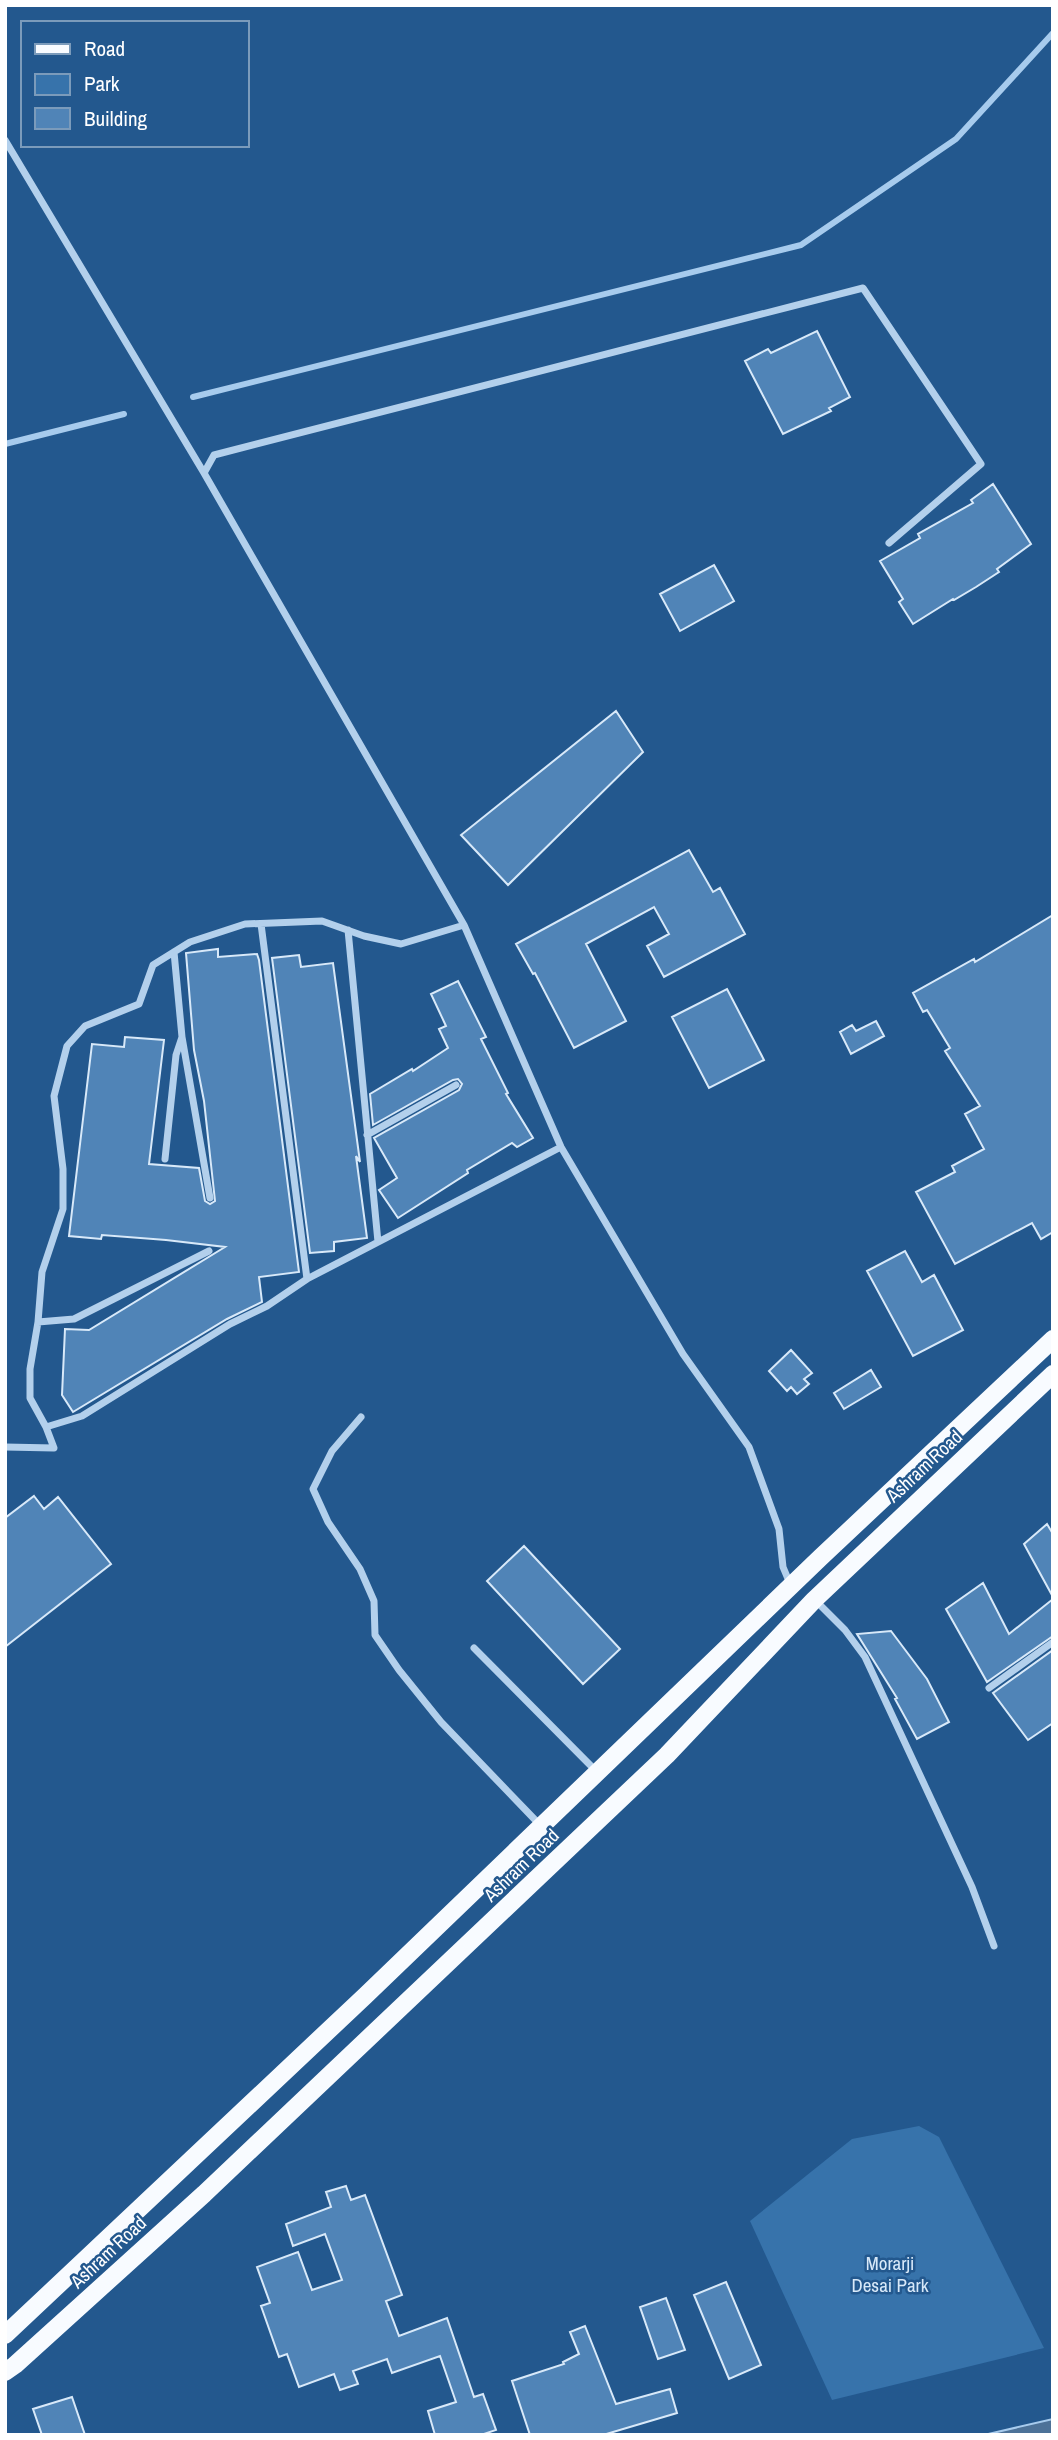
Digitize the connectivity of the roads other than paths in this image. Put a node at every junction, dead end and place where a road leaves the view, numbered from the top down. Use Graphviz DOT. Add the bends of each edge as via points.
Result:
graph roads {
  1 [pos="5,140"];
  2 [pos="204,472"];
  3 [pos="889,543"];
  4 [pos="261,924"];
  5 [pos="464,925"];
  6 [pos="348,930"];
  7 [pos="174,952"];
  8 [pos="181,1037"];
  9 [pos="456,1085"];
  10 [pos="367,1135"];
  11 [pos="561,1147"];
  12 [pos="165,1159"];
  13 [pos="210,1198"];
  14 [pos="378,1242"];
  15 [pos="209,1251"];
  16 [pos="307,1279"];
  17 [pos="38,1322"];
  18 [pos="1053,1339"];
  19 [pos="1053,1374"];
  20 [pos="361,1417"];
  21 [pos="46,1427"];
  22 [pos="5,1447"];
  23 [pos="791,1586"];
  24 [pos="814,1600"];
  25 [pos="1053,1642"];
  26 [pos="474,1648"];
  27 [pos="989,1688"];
  28 [pos="597,1772"];
  29 [pos="541,1826"];
  30 [pos="994,1946"];
  31 [pos="5,2335"];
  32 [pos="5,2372"];
  1 -- 2 [label="street"];
  2 -- 3 [label="street" via="214,455 863,288 981,464"];
  2 -- 5 [label="street"];
  4 -- 6 [label="street" via="322,921"];
  4 -- 7 [label="street" via="245,924"];
  4 -- 16 [label="street"];
  5 -- 6 [label="street" via="401,944"];
  5 -- 11 [label="street"];
  6 -- 10 [label="street"];
  7 -- 8 [label="street"];
  7 -- 17 [label="street" via="153,965 139,1004 85,1026 67,1046 54,1096 63,1209 42,1272"];
  8 -- 12 [label="street"];
  8 -- 13 [label="street"];
  9 -- 10 [label="street"];
  10 -- 14 [label="street"];
  11 -- 14 [label="street"];
  11 -- 23 [label="street" via="682,1354 750,1447 779,1530 783,1567"];
  14 -- 16 [label="street"];
  15 -- 17 [label="street" via="74,1319"];
  16 -- 21 [label="street" via="82,1416"];
  17 -- 21 [label="street" via="30,1398"];
  18 -- 23 [label="main road, Ashram Road"];
  19 -- 24 [label="main road, Ashram Road"];
  20 -- 29 [label="street" via="332,1451 313,1489 374,1601 375,1635 441,1722"];
  21 -- 22 [label="street" via="54,1448"];
  23 -- 28 [label="main road, Ashram Road"];
  24 -- 30 [label="street" via="865,1657 972,1887"];
  24 -- 32 [label="main road, Ashram Road" via="647,1774 204,2194"];
  25 -- 27 [label="street"];
  26 -- 28 [label="street"];
  28 -- 29 [label="main road, Ashram Road"];
  29 -- 31 [label="main road, Ashram Road"];
}
